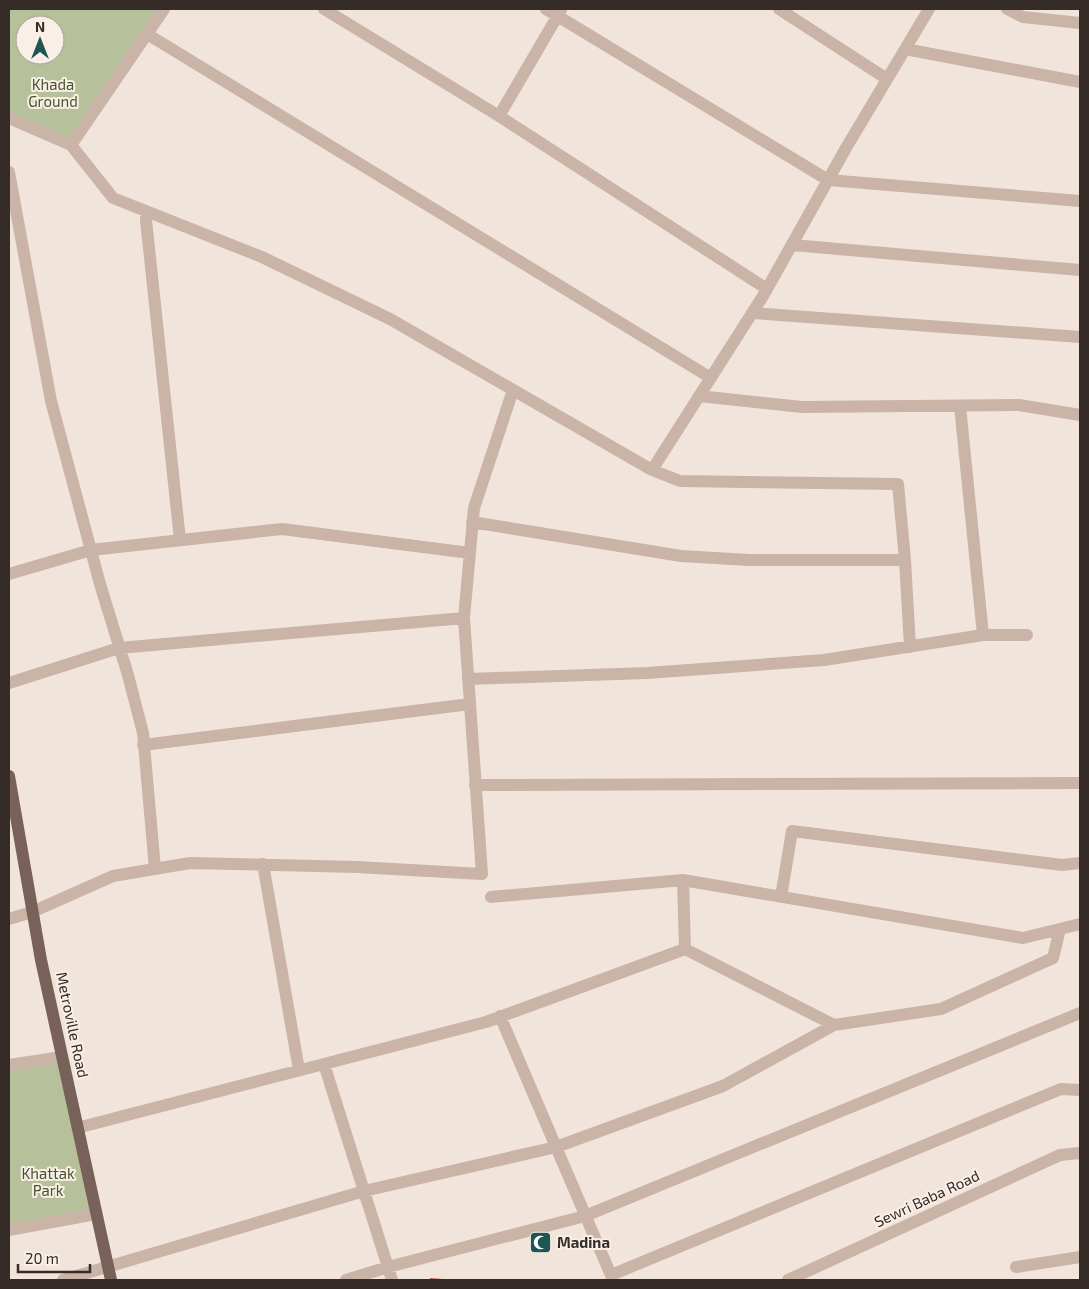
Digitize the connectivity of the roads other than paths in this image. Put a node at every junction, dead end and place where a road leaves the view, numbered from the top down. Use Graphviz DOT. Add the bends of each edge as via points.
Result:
graph roads {
  1 [pos="164,9"];
  2 [pos="324,9"];
  3 [pos="546,9"];
  4 [pos="779,9"];
  5 [pos="929,9"];
  6 [pos="1007,9"];
  7 [pos="560,12"];
  8 [pos="1080,23"];
  9 [pos="147,34"];
  10 [pos="905,49"];
  11 [pos="887,79"];
  12 [pos="1080,82"];
  13 [pos="499,116"];
  14 [pos="9,118"];
  15 [pos="71,144"];
  16 [pos="9,172"];
  17 [pos="828,180"];
  18 [pos="1080,201"];
  19 [pos="146,211"];
  20 [pos="792,245"];
  21 [pos="1080,270"];
  22 [pos="767,289"];
  23 [pos="753,313"];
  24 [pos="1080,338"];
  25 [pos="711,378"];
  26 [pos="513,390"];
  27 [pos="699,396"];
  28 [pos="960,406"];
  29 [pos="1080,415"];
  30 [pos="652,470"];
  31 [pos="472,522"];
  32 [pos="180,540"];
  33 [pos="91,550"];
  34 [pos="470,553"];
  35 [pos="905,560"];
  36 [pos="9,574"];
  37 [pos="464,618"];
  38 [pos="1027,634"];
  39 [pos="983,635"];
  40 [pos="910,647"];
  41 [pos="119,648"];
  42 [pos="468,680"];
  43 [pos="9,683"];
  44 [pos="470,704"];
  45 [pos="143,745"];
  46 [pos="9,776"];
  47 [pos="1080,783"];
  48 [pos="475,785"];
  49 [pos="1080,863"];
  50 [pos="263,864"];
  51 [pos="155,869"];
  52 [pos="683,880"];
  53 [pos="491,896"];
  54 [pos="781,896"];
  55 [pos="32,912"];
  56 [pos="9,920"];
  57 [pos="1080,924"];
  58 [pos="1060,929"];
  59 [pos="685,949"];
  60 [pos="1080,1013"];
  61 [pos="500,1016"];
  62 [pos="834,1025"];
  63 [pos="62,1057"];
  64 [pos="324,1064"];
  65 [pos="9,1065"];
  66 [pos="299,1070"];
  67 [pos="1080,1090"];
  68 [pos="77,1128"];
  69 [pos="556,1147"];
  70 [pos="1080,1153"];
  71 [pos="364,1191"];
  72 [pos="96,1214"];
  73 [pos="585,1216"];
  74 [pos="9,1230"];
  75 [pos="1080,1257"];
  76 [pos="1016,1267"];
  77 [pos="388,1268"];
  78 [pos="109,1274"];
  79 [pos="612,1278"];
  80 [pos="63,1280"];
  81 [pos="346,1280"];
  82 [pos="392,1280"];
  83 [pos="788,1280"];
  1 -- 9 [label="street"];
  2 -- 13 [label="street"];
  3 -- 7 [label="street"];
  4 -- 11 [label="street"];
  5 -- 10 [label="street"];
  6 -- 8 [label="street" via="1023,17"];
  7 -- 13 [label="street"];
  7 -- 17 [label="street"];
  9 -- 15 [label="street"];
  9 -- 25 [label="street"];
  10 -- 11 [label="street"];
  10 -- 12 [label="street"];
  11 -- 17 [label="street"];
  13 -- 22 [label="street"];
  14 -- 15 [label="street"];
  15 -- 19 [label="street" via="113,198"];
  16 -- 33 [label="street" via="52,401"];
  17 -- 18 [label="street"];
  17 -- 20 [label="street"];
  19 -- 26 [label="street" via="262,257 390,319"];
  19 -- 32 [label="street"];
  20 -- 21 [label="street"];
  20 -- 22 [label="street"];
  22 -- 23 [label="street"];
  23 -- 24 [label="street"];
  23 -- 25 [label="street"];
  25 -- 27 [label="street"];
  26 -- 30 [label="street"];
  26 -- 31 [label="street"];
  27 -- 28 [label="street" via="802,406"];
  27 -- 30 [label="street"];
  28 -- 29 [label="street" via="1018,405"];
  28 -- 39 [label="street"];
  30 -- 35 [label="street" via="680,481 898,484"];
  31 -- 34 [label="street"];
  31 -- 35 [label="street" via="681,556 749,560"];
  32 -- 33 [label="street"];
  32 -- 34 [label="street" via="282,529"];
  33 -- 36 [label="street"];
  33 -- 41 [label="street"];
  34 -- 37 [label="street"];
  35 -- 40 [label="street"];
  37 -- 41 [label="street"];
  37 -- 42 [label="street"];
  38 -- 39 [label="street"];
  39 -- 40 [label="street"];
  40 -- 42 [label="street" via="824,660 647,673"];
  41 -- 43 [label="street"];
  41 -- 45 [label="street" via="143,733"];
  42 -- 44 [label="street"];
  44 -- 45 [label="street"];
  44 -- 48 [label="street"];
  45 -- 51 [label="street"];
  46 -- 55 [label="main road, Metroville Road"];
  47 -- 48 [label="street"];
  48 -- 50 [label="street" via="482,874"];
  49 -- 54 [label="street" via="1062,865 792,831"];
  50 -- 51 [label="street" via="190,862"];
  50 -- 66 [label="street"];
  51 -- 55 [label="street" via="113,876"];
  52 -- 53 [label="street"];
  52 -- 54 [label="street"];
  52 -- 59 [label="street"];
  54 -- 58 [label="street" via="1023,938"];
  55 -- 56 [label="street"];
  55 -- 63 [label="main road, Metroville Road"];
  57 -- 58 [label="street"];
  58 -- 62 [label="street" via="1053,958 941,1009"];
  59 -- 61 [label="street"];
  59 -- 62 [label="street"];
  60 -- 73 [label="street"];
  61 -- 64 [label="street"];
  61 -- 69 [label="street"];
  62 -- 69 [label="street" via="723,1086"];
  63 -- 65 [label="street"];
  63 -- 68 [label="main road, Metroville Road"];
  64 -- 66 [label="street"];
  64 -- 71 [label="street"];
  66 -- 68 [label="street"];
  67 -- 79 [label="street" via="1061,1089"];
  68 -- 72 [label="main road, Metroville Road"];
  69 -- 71 [label="street"];
  69 -- 73 [label="street"];
  70 -- 83 [label="street, Sewri Baba Road" via="1060,1155"];
  71 -- 77 [label="street"];
  71 -- 78 [label="street"];
  72 -- 74 [label="street"];
  72 -- 78 [label="main road, Metroville Road"];
  73 -- 77 [label="street"];
  73 -- 79 [label="street"];
  75 -- 76 [label="street"];
  77 -- 81 [label="street"];
  77 -- 82 [label="street"];
  78 -- 80 [label="street"];
}
